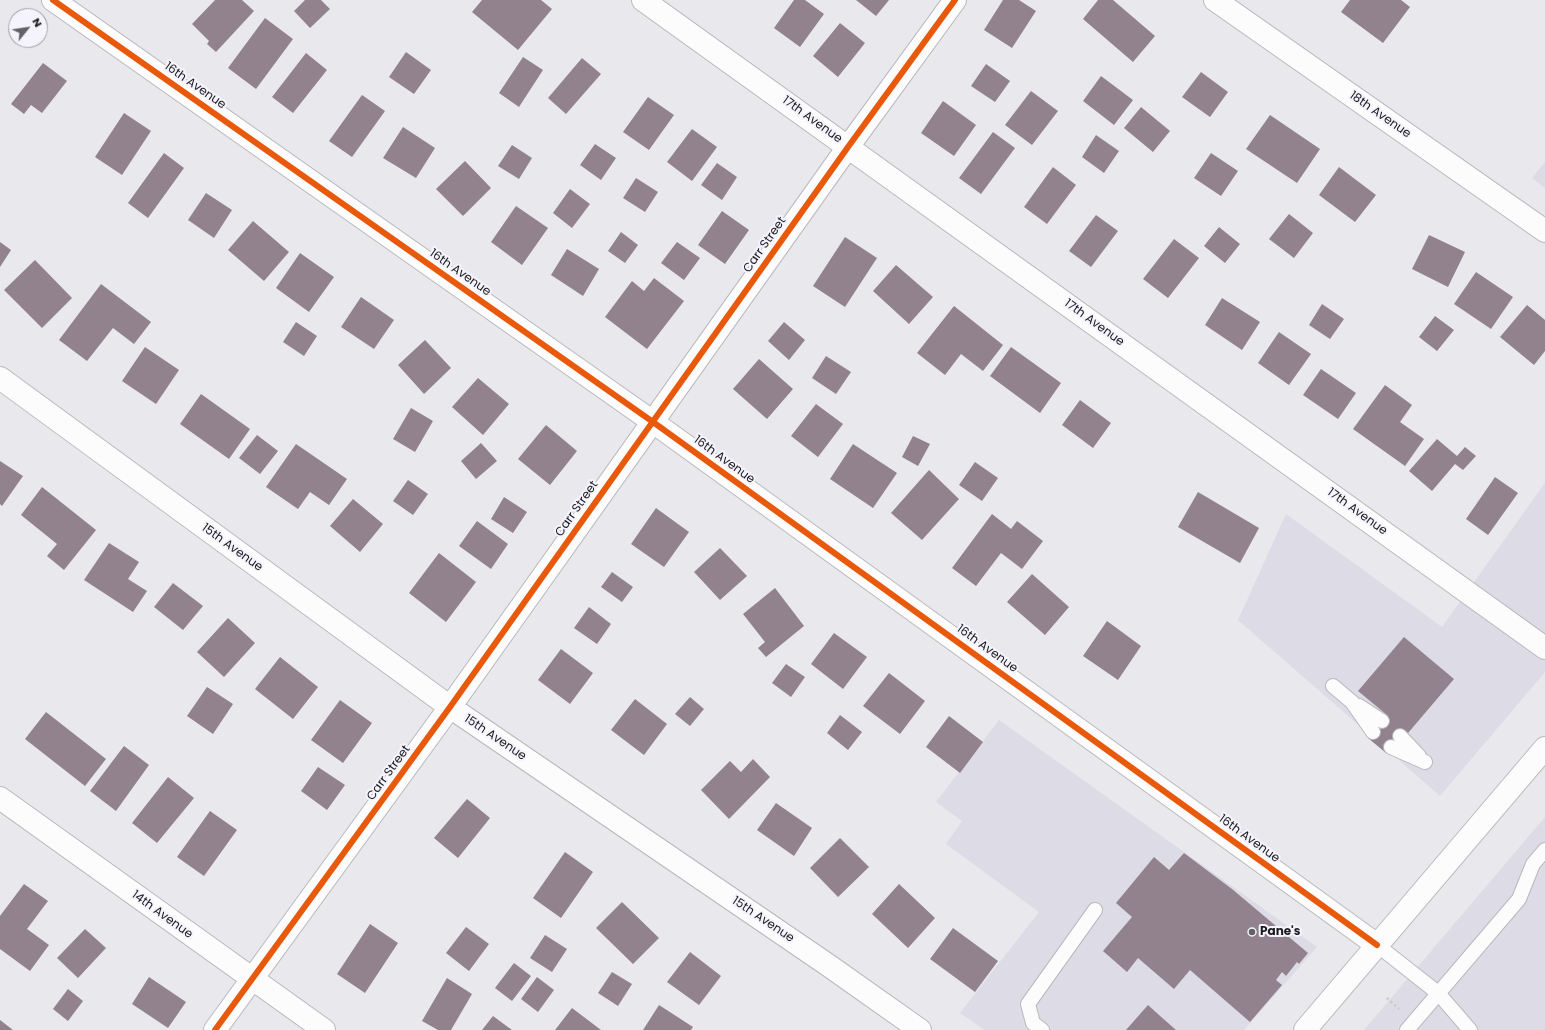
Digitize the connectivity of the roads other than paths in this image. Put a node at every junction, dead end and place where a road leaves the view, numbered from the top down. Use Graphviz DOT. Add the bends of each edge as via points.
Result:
graph roads {
  1 [pos="53,0"];
  2 [pos="643,0"];
  3 [pos="955,0"];
  4 [pos="1215,0"];
  5 [pos="848,146"];
  6 [pos="1545,231"];
  7 [pos="0,378"];
  8 [pos="653,422"];
  9 [pos="1545,648"];
  10 [pos="1333,686"];
  11 [pos="450,707"];
  12 [pos="1378,726"];
  13 [pos="1396,741"];
  14 [pos="1545,748"];
  15 [pos="1425,762"];
  16 [pos="0,798"];
  17 [pos="1545,850"];
  18 [pos="1095,910"];
  19 [pos="1377,945"];
  20 [pos="251,979"];
  21 [pos="1438,993"];
  22 [pos="215,1030"];
  23 [pos="324,1030"];
  24 [pos="920,1030"];
  25 [pos="1042,1030"];
  26 [pos="1306,1030"];
  27 [pos="1407,1030"];
  28 [pos="1470,1030"];
  1 -- 8 [label="street, 16th Avenue"];
  2 -- 5 [label="street, 17th Avenue"];
  3 -- 5 [label="street, Carr Street"];
  4 -- 6 [label="street, 18th Avenue"];
  5 -- 8 [label="street, Carr Street"];
  5 -- 9 [label="street, 17th Avenue"];
  7 -- 11 [label="street, 15th Avenue"];
  8 -- 11 [label="street, Carr Street"];
  8 -- 19 [label="street, 16th Avenue"];
  10 -- 12 [label="lane"];
  11 -- 20 [label="street, Carr Street"];
  11 -- 24 [label="street, 15th Avenue"];
  13 -- 15 [label="lane"];
  14 -- 19 [label="street"];
  16 -- 20 [label="street, 14th Avenue"];
  17 -- 21 [label="lane" via="1533,864 1519,899"];
  18 -- 25 [label="lane" via="1028,1004 1033,1023"];
  19 -- 21 [label="lane"];
  19 -- 26 [label="street"];
  20 -- 22 [label="street, Carr Street"];
  20 -- 23 [label="street, 14th Avenue"];
  21 -- 27 [label="lane"];
  21 -- 28 [label="lane"];
}
